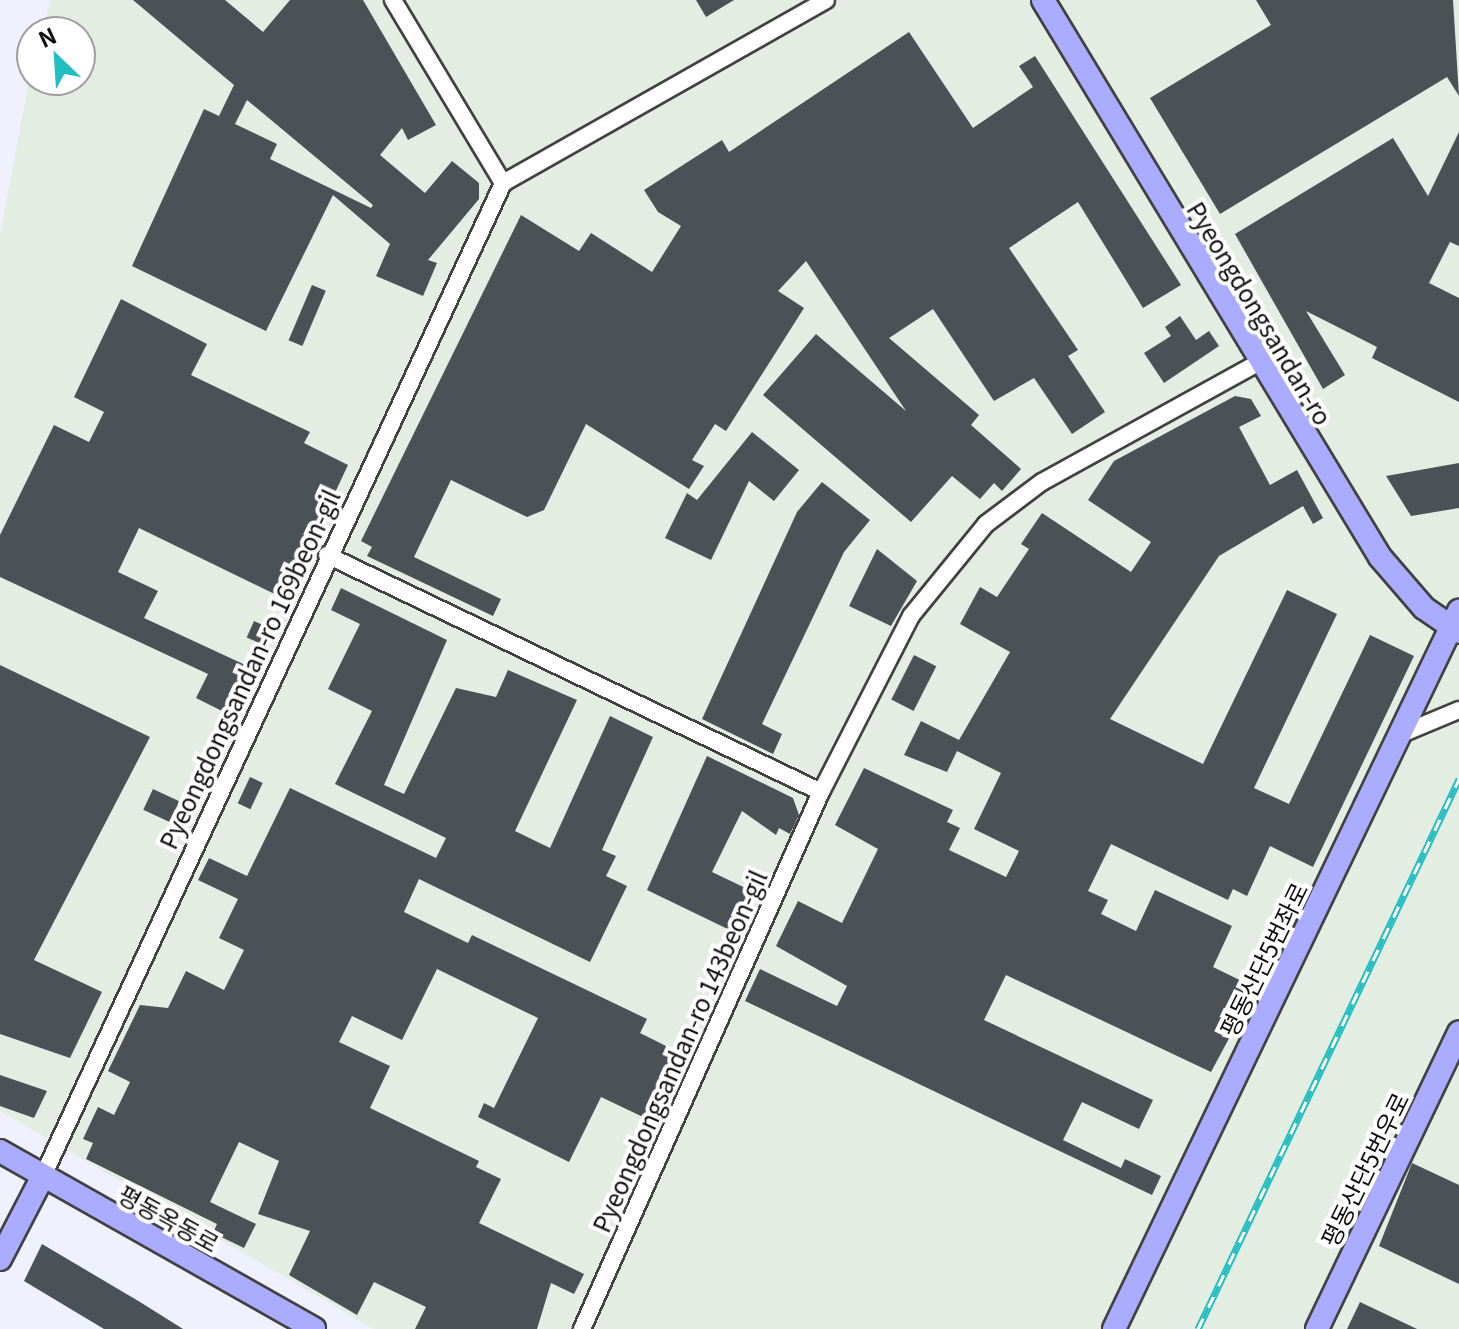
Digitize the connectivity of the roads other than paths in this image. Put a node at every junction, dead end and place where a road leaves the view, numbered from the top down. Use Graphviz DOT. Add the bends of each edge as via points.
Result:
graph roads {
  1 [pos="393,0"];
  2 [pos="826,0"];
  3 [pos="1043,0"];
  4 [pos="503,183"];
  5 [pos="1258,363"];
  6 [pos="327,555"];
  7 [pos="1457,624"];
  8 [pos="1459,710"];
  9 [pos="1399,735"];
  10 [pos="821,792"];
  11 [pos="1459,1032"];
  12 [pos="0,1151"];
  13 [pos="43,1176"];
  14 [pos="0,1259"];
  15 [pos="314,1329"];
  16 [pos="582,1329"];
  17 [pos="1114,1329"];
  18 [pos="1317,1329"];
  1 -- 4 [label="street"];
  2 -- 4 [label="street"];
  3 -- 5 [label="street, Pyeongdongsandan-ro"];
  4 -- 6 [label="street, Pyeongdongsandan-ro 169beon-gil"];
  5 -- 7 [label="street, Pyeongdongsandan-ro" via="1380,557 1424,608"];
  5 -- 10 [label="street, Pyeongdongsandan-ro 143beon-gil" via="1042,482 986,524 911,616"];
  6 -- 10 [label="street"];
  6 -- 13 [label="street, Pyeongdongsandan-ro 169beon-gil"];
  7 -- 9 [label="street, 평동산단5번좌로"];
  8 -- 9 [label="street"];
  9 -- 17 [label="street, 평동산단5번좌로"];
  10 -- 16 [label="street, Pyeongdongsandan-ro 143beon-gil"];
  11 -- 18 [label="street, 평동산단5번우로"];
  12 -- 13 [label="street, 평동옥동로"];
  13 -- 14 [label="street"];
  13 -- 15 [label="street, 평동옥동로"];
}
